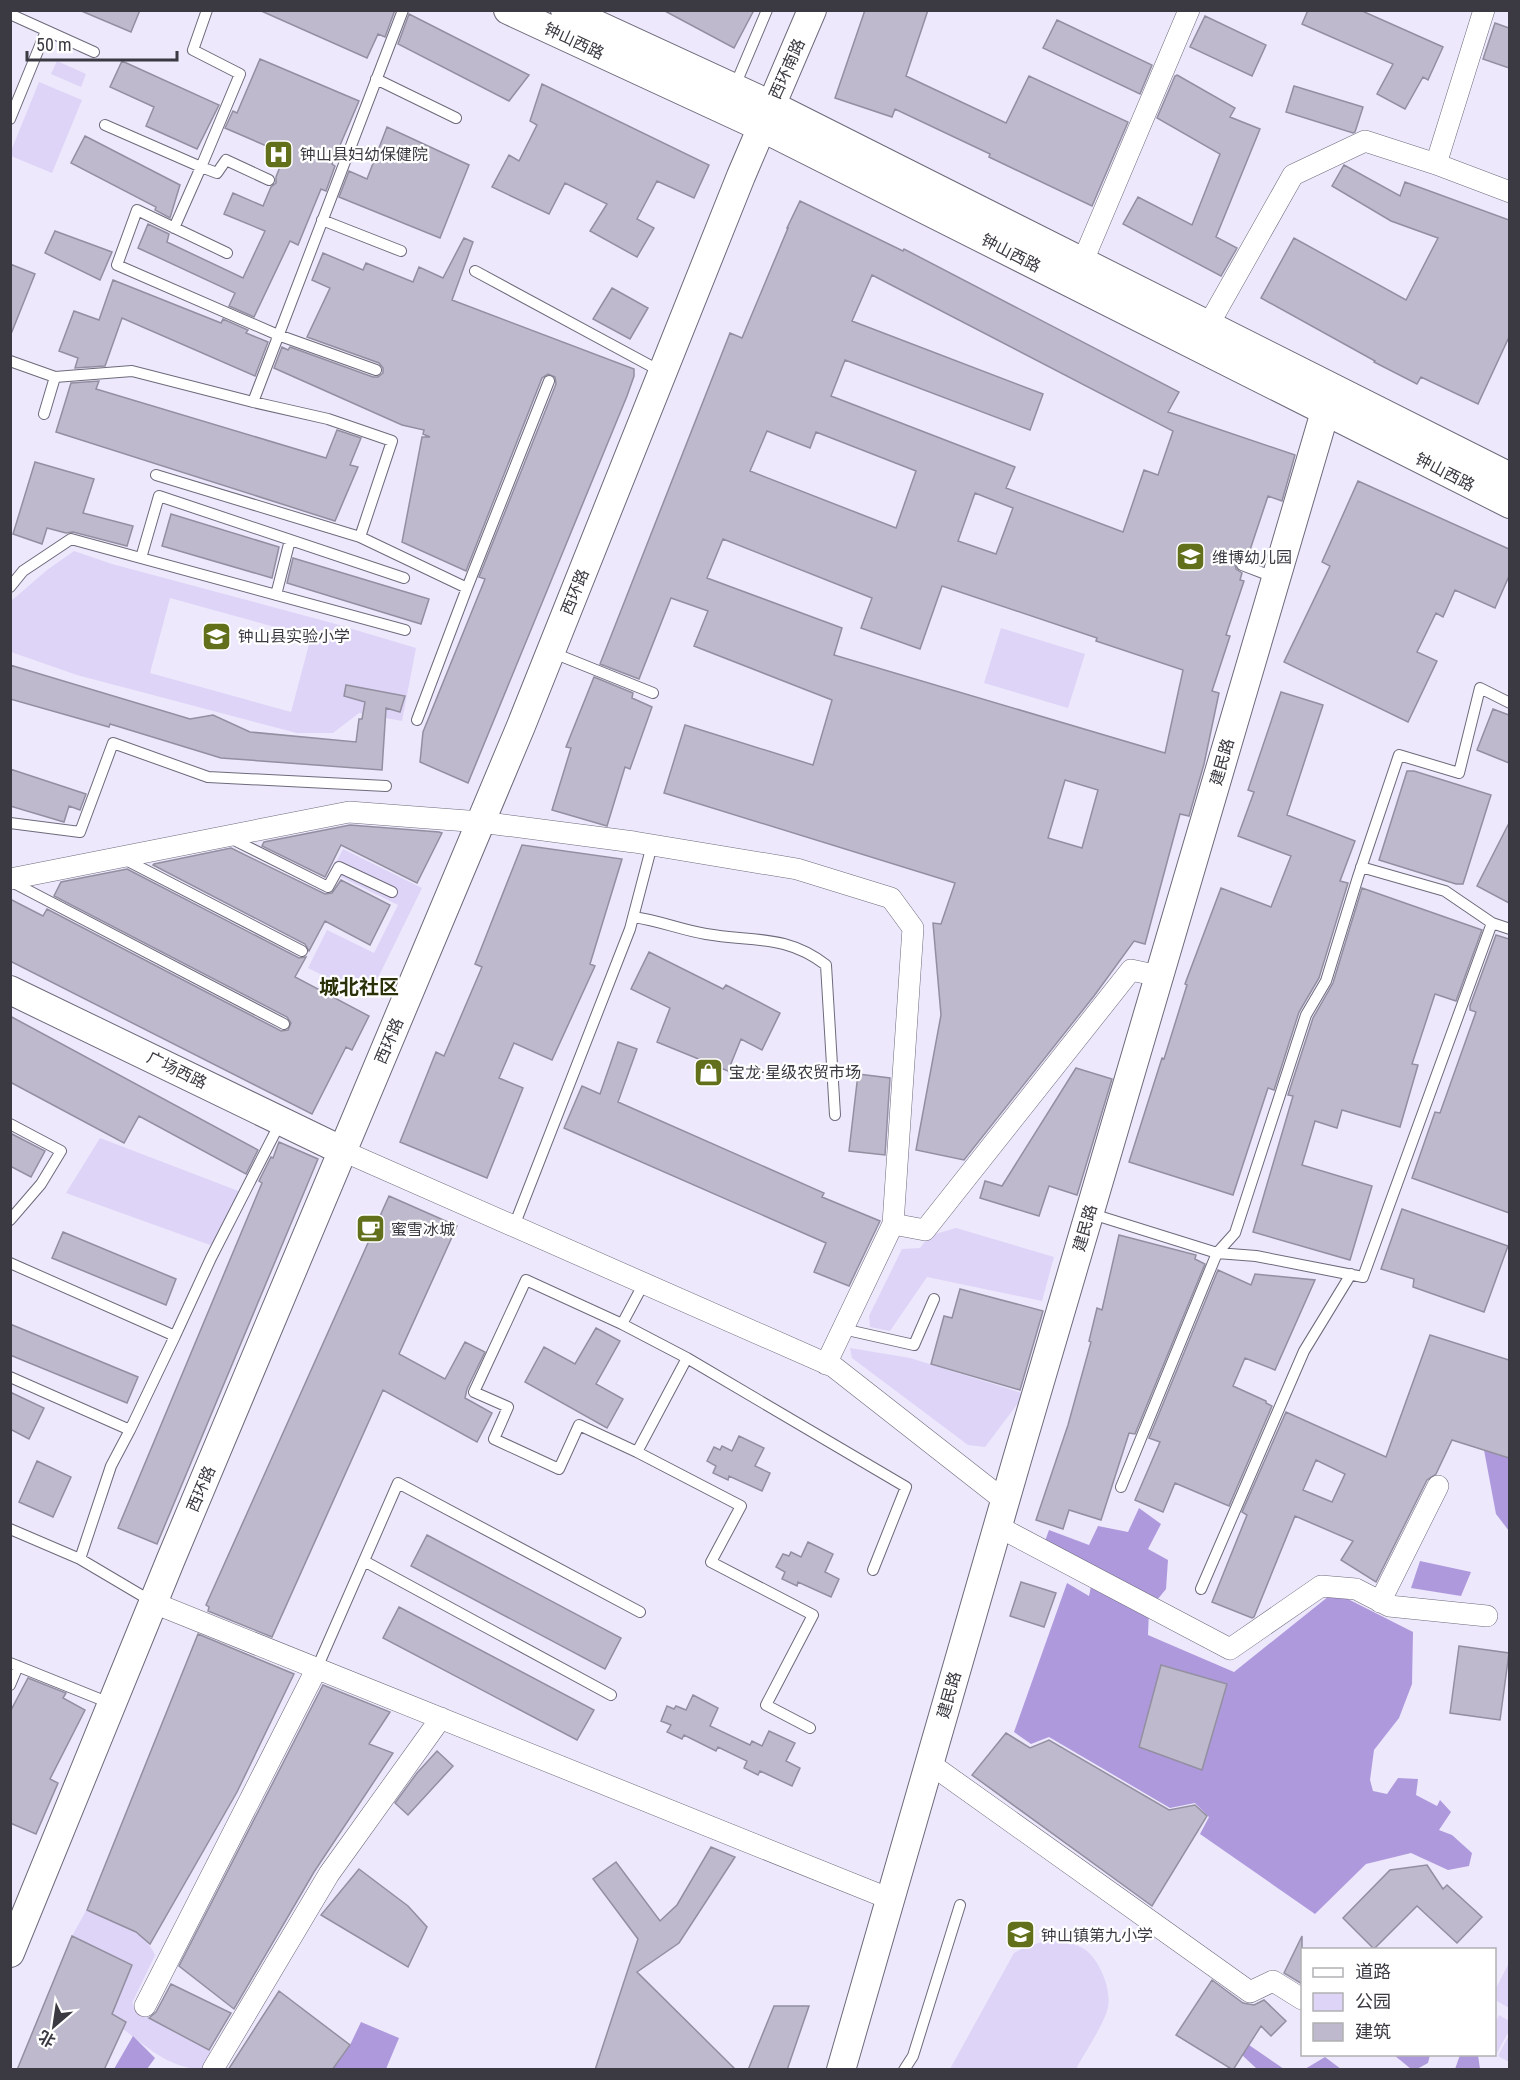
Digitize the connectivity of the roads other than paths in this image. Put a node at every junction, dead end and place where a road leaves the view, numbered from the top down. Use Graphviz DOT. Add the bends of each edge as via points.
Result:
graph roads {
  1 [pos="207,10"];
  2 [pos="402,10"];
  3 [pos="508,10"];
  4 [pos="564,10"];
  5 [pos="766,10"];
  6 [pos="812,10"];
  7 [pos="1189,10"];
  8 [pos="1484,10"];
  9 [pos="12,14"];
  10 [pos="46,32"];
  11 [pos="94,52"];
  12 [pos="376,79"];
  13 [pos="734,88"];
  14 [pos="13,104"];
  15 [pos="766,116"];
  16 [pos="456,118"];
  17 [pos="10,119"];
  18 [pos="105,125"];
  19 [pos="1436,164"];
  20 [pos="201,167"];
  21 [pos="270,180"];
  22 [pos="1509,192"];
  23 [pos="322,220"];
  24 [pos="174,228"];
  25 [pos="401,251"];
  26 [pos="226,253"];
  27 [pos="1082,263"];
  28 [pos="475,271"];
  29 [pos="278,335"];
  30 [pos="1202,336"];
  31 [pos="10,361"];
  32 [pos="376,370"];
  33 [pos="663,373"];
  34 [pos="55,377"];
  35 [pos="549,381"];
  36 [pos="1328,400"];
  37 [pos="253,402"];
  38 [pos="44,414"];
  39 [pos="156,476"];
  40 [pos="1509,477"];
  41 [pos="1509,504"];
  42 [pos="360,537"];
  43 [pos="290,540"];
  44 [pos="141,558"];
  45 [pos="1242,565"];
  46 [pos="404,578"];
  47 [pos="1276,578"];
  48 [pos="10,587"];
  49 [pos="467,588"];
  50 [pos="276,595"];
  51 [pos="405,630"];
  52 [pos="551,652"];
  53 [pos="653,693"];
  54 [pos="1509,703"];
  55 [pos="417,720"];
  56 [pos="386,786"];
  57 [pos="481,822"];
  58 [pos="10,823"];
  59 [pos="227,836"];
  60 [pos="652,845"];
  61 [pos="121,857"];
  62 [pos="1361,867"];
  63 [pos="10,880"];
  64 [pos="392,892"];
  65 [pos="633,917"];
  66 [pos="1492,923"];
  67 [pos="1509,929"];
  68 [pos="302,951"];
  69 [pos="1159,976"];
  70 [pos="10,990"];
  71 [pos="284,1024"];
  72 [pos="835,1115"];
  73 [pos="281,1121"];
  74 [pos="10,1124"];
  75 [pos="343,1151"];
  76 [pos="1089,1213"];
  77 [pos="10,1220"];
  78 [pos="893,1224"];
  79 [pos="514,1226"];
  80 [pos="1217,1253"];
  81 [pos="10,1263"];
  82 [pos="1351,1274"];
  83 [pos="644,1283"];
  84 [pos="934,1299"];
  85 [pos="622,1324"];
  86 [pos="843,1329"];
  87 [pos="175,1336"];
  88 [pos="687,1358"];
  89 [pos="826,1364"];
  90 [pos="10,1377"];
  91 [pos="130,1430"];
  92 [pos="638,1452"];
  93 [pos="1438,1486"];
  94 [pos="1121,1487"];
  95 [pos="1001,1514"];
  96 [pos="10,1529"];
  97 [pos="80,1558"];
  98 [pos="364,1561"];
  99 [pos="873,1570"];
  100 [pos="1201,1590"];
  101 [pos="1380,1602"];
  102 [pos="154,1603"];
  103 [pos="640,1612"];
  104 [pos="1487,1616"];
  105 [pos="14,1665"];
  106 [pos="317,1668"];
  107 [pos="10,1685"];
  108 [pos="611,1695"];
  109 [pos="112,1704"];
  110 [pos="441,1718"];
  111 [pos="810,1728"];
  112 [pos="929,1763"];
  113 [pos="891,1899"];
  114 [pos="960,1905"];
  115 [pos="10,1953"];
  116 [pos="1301,1998"];
  117 [pos="145,2006"];
  118 [pos="213,2069"];
  119 [pos="841,2070"];
  120 [pos="904,2070"];
  1 -- 20 [label="lane" via="193,50 240,74"];
  2 -- 12 [label="lane"];
  3 -- 15 [label="street, 钟山西路"];
  4 -- 13 [label="street, 钟山西路"];
  5 -- 13 [label="lane"];
  6 -- 15 [label="street, 西环南路"];
  7 -- 27 [label="street"];
  8 -- 19 [label="street"];
  9 -- 10 [label="lane"];
  10 -- 11 [label="lane"];
  10 -- 14 [label="lane"];
  12 -- 16 [label="lane"];
  12 -- 23 [label="lane"];
  13 -- 15 [label="street, 钟山西路"];
  14 -- 17 [label="lane"];
  15 -- 27 [label="street, 钟山西路"];
  15 -- 30 [label="street, 钟山西路"];
  15 -- 33 [label="street, 西环路"];
  18 -- 20 [label="lane"];
  19 -- 22 [label="street"];
  19 -- 30 [label="street" via="1365,141 1293,175"];
  20 -- 21 [label="lane" via="217,173 226,160"];
  20 -- 24 [label="lane"];
  23 -- 25 [label="lane"];
  23 -- 29 [label="lane"];
  24 -- 26 [label="lane"];
  24 -- 29 [label="lane" via="137,210 117,265"];
  27 -- 30 [label="street, 钟山西路"];
  28 -- 33 [label="lane"];
  29 -- 32 [label="lane"];
  29 -- 37 [label="lane"];
  30 -- 36 [label="street, 钟山西路"];
  31 -- 34 [label="lane"];
  33 -- 52 [label="street, 西环路"];
  34 -- 37 [label="lane" via="132,371"];
  34 -- 38 [label="lane"];
  35 -- 49 [label="lane"];
  36 -- 40 [label="street, 钟山西路"];
  36 -- 41 [label="street, 钟山西路"];
  36 -- 47 [label="street, 建民路"];
  37 -- 42 [label="lane" via="328,419 392,441"];
  39 -- 42 [label="lane"];
  42 -- 49 [label="lane"];
  43 -- 44 [label="lane" via="159,496"];
  43 -- 46 [label="lane"];
  43 -- 50 [label="lane"];
  44 -- 48 [label="lane" via="71,539 23,571"];
  44 -- 50 [label="lane"];
  45 -- 47 [label="lane"];
  47 -- 69 [label="street, 建民路"];
  49 -- 55 [label="lane"];
  50 -- 51 [label="lane"];
  52 -- 53 [label="lane"];
  52 -- 57 [label="street, 西环路"];
  54 -- 62 [label="lane" via="1480,688 1459,773 1399,755"];
  56 -- 58 [label="lane" via="208,777 113,743 80,832"];
  57 -- 59 [label="street" via="349,812"];
  57 -- 60 [label="street"];
  57 -- 75 [label="street, 西环路"];
  59 -- 61 [label="street"];
  59 -- 64 [label="lane" via="328,887 339,867"];
  60 -- 65 [label="lane"];
  60 -- 78 [label="street" via="797,869 891,898 913,928"];
  61 -- 63 [label="street"];
  61 -- 68 [label="lane"];
  62 -- 66 [label="lane" via="1445,891"];
  62 -- 80 [label="lane" via="1326,981 1306,1015 1235,1233"];
  63 -- 71 [label="lane"];
  65 -- 72 [label="lane" via="705,934 780,942 815,956 826,965"];
  65 -- 79 [label="lane"];
  66 -- 67 [label="lane"];
  66 -- 82 [label="lane" via="1363,1277"];
  69 -- 76 [label="street, 建民路"];
  69 -- 78 [label="street" via="1131,970 925,1230"];
  70 -- 73 [label="street, 广场西路"];
  73 -- 75 [label="street, 广场西路"];
  73 -- 87 [label="lane" via="210,1258"];
  74 -- 77 [label="lane" via="61,1151 41,1184"];
  75 -- 79 [label="street"];
  75 -- 102 [label="street, 西环路"];
  76 -- 80 [label="lane"];
  76 -- 95 [label="street, 建民路"];
  78 -- 86 [label="street"];
  79 -- 83 [label="street"];
  80 -- 82 [label="lane" via="1256,1256"];
  80 -- 94 [label="lane"];
  81 -- 87 [label="lane"];
  82 -- 100 [label="lane" via="1304,1351"];
  83 -- 85 [label="lane"];
  83 -- 89 [label="street"];
  84 -- 86 [label="lane" via="914,1345"];
  85 -- 88 [label="lane"];
  85 -- 92 [label="lane" via="526,1280 474,1392 508,1407 494,1439 559,1469 579,1425"];
  86 -- 89 [label="street"];
  87 -- 91 [label="lane"];
  88 -- 92 [label="lane"];
  88 -- 99 [label="lane" via="906,1487"];
  89 -- 95 [label="street"];
  90 -- 91 [label="lane"];
  91 -- 97 [label="lane" via="111,1466"];
  92 -- 111 [label="lane" via="741,1506 711,1562 813,1615 766,1705"];
  93 -- 101 [label="street"];
  95 -- 101 [label="street" via="1230,1649 1321,1586 1356,1589"];
  95 -- 112 [label="street, 建民路"];
  96 -- 97 [label="lane"];
  97 -- 102 [label="lane"];
  98 -- 103 [label="lane" via="398,1484"];
  98 -- 106 [label="lane"];
  98 -- 108 [label="lane"];
  101 -- 104 [label="street"];
  102 -- 106 [label="street"];
  102 -- 109 [label="street, 西环路"];
  105 -- 107 [label="lane"];
  105 -- 109 [label="lane"];
  106 -- 110 [label="street"];
  106 -- 117 [label="street"];
  109 -- 115 [label="street, 西环路"];
  110 -- 113 [label="street"];
  110 -- 118 [label="street" via="329,1874"];
  112 -- 113 [label="street, 建民路"];
  112 -- 116 [label="street" via="1250,1992 1273,1981"];
  113 -- 119 [label="street, 建民路"];
  114 -- 120 [label="lane" via="913,2056"];
}
